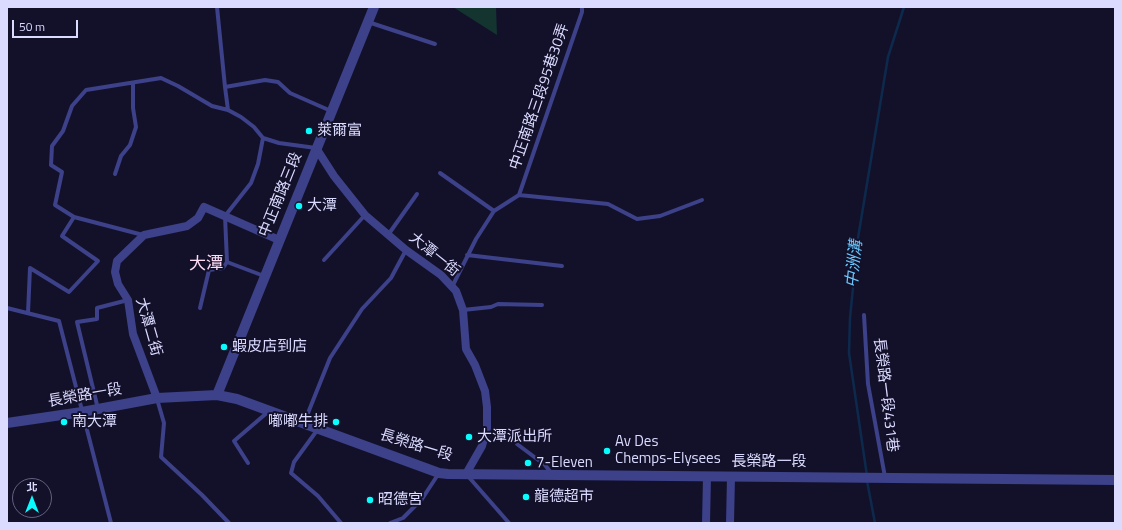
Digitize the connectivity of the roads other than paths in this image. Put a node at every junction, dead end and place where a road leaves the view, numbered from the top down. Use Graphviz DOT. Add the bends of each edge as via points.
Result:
graph roads {
  1 [pos="217,7"];
  2 [pos="374,7"];
  3 [pos="582,7"];
  4 [pos="368,22"];
  5 [pos="435,44"];
  6 [pos="133,83"];
  7 [pos="225,87"];
  8 [pos="228,110"];
  9 [pos="331,111"];
  10 [pos="263,138"];
  11 [pos="316,148"];
  12 [pos="440,173"];
  13 [pos="115,174"];
  14 [pos="417,194"];
  15 [pos="519,195"];
  16 [pos="702,200"];
  17 [pos="494,211"];
  18 [pos="365,215"];
  19 [pos="225,216"];
  20 [pos="74,217"];
  21 [pos="144,235"];
  22 [pos="388,235"];
  23 [pos="279,240"];
  24 [pos="406,250"];
  25 [pos="467,255"];
  26 [pos="324,260"];
  27 [pos="227,262"];
  28 [pos="562,266"];
  29 [pos="264,277"];
  30 [pos="452,287"];
  31 [pos="128,300"];
  32 [pos="542,305"];
  33 [pos="7,308"];
  34 [pos="200,308"];
  35 [pos="463,310"];
  36 [pos="28,313"];
  37 [pos="864,315"];
  38 [pos="218,395"];
  39 [pos="157,398"];
  40 [pos="98,409"];
  41 [pos="270,411"];
  42 [pos="82,412"];
  43 [pos="7,423"];
  44 [pos="303,424"];
  45 [pos="318,429"];
  46 [pos="517,444"];
  47 [pos="248,463"];
  48 [pos="439,473"];
  49 [pos="466,474"];
  50 [pos="552,475"];
  51 [pos="707,477"];
  52 [pos="730,477"];
  53 [pos="885,478"];
  54 [pos="1115,480"];
  55 [pos="111,523"];
  56 [pos="229,523"];
  57 [pos="341,523"];
  58 [pos="390,523"];
  59 [pos="509,523"];
  60 [pos="706,523"];
  61 [pos="730,523"];
  1 -- 7 [label="lane"];
  2 -- 4 [label="street, 中正南路三段"];
  3 -- 15 [label="lane, 中正南路三段95巷30弄"];
  4 -- 5 [label="lane"];
  4 -- 9 [label="street, 中正南路三段"];
  6 -- 8 [label="lane" via="161,78 212,106"];
  6 -- 13 [label="lane" via="136,127"];
  6 -- 20 [label="lane" via="86,90 72,106 63,131 52,146 51,165 62,172 55,205"];
  7 -- 8 [label="lane"];
  7 -- 9 [label="lane" via="265,80 278,82 290,93"];
  8 -- 10 [label="lane" via="254,126"];
  9 -- 11 [label="street, 中正南路三段"];
  10 -- 11 [label="lane"];
  10 -- 19 [label="lane" via="251,183"];
  11 -- 18 [label="street, 大潭一街"];
  11 -- 23 [label="street, 中正南路三段"];
  12 -- 17 [label="lane"];
  14 -- 22 [label="lane"];
  15 -- 16 [label="lane" via="608,204 637,219 660,216"];
  15 -- 17 [label="lane"];
  17 -- 25 [label="lane"];
  18 -- 22 [label="street, 大潭一街"];
  18 -- 26 [label="lane"];
  19 -- 21 [label="street" via="204,207 198,218 187,226"];
  19 -- 23 [label="street"];
  19 -- 27 [label="lane"];
  20 -- 21 [label="lane"];
  20 -- 36 [label="lane" via="62,236 98,261 69,292 30,268"];
  21 -- 31 [label="street, 大潭二街" via="117,261 115,272 118,284"];
  22 -- 24 [label="street, 大潭一街"];
  23 -- 29 [label="street, 中正南路三段"];
  24 -- 30 [label="street, 大潭一街" via="441,275"];
  24 -- 44 [label="lane" via="391,278 362,309 330,358"];
  25 -- 28 [label="lane"];
  25 -- 30 [label="lane"];
  27 -- 29 [label="lane"];
  27 -- 34 [label="lane" via="223,268 209,270"];
  29 -- 38 [label="street, 中正南路三段"];
  30 -- 35 [label="street, 大潭一街"];
  31 -- 39 [label="street, 大潭二街" via="133,334"];
  31 -- 40 [label="lane" via="97,308 97,319 77,322"];
  32 -- 35 [label="lane" via="498,304"];
  33 -- 36 [label="lane"];
  35 -- 49 [label="street, 大潭一街" via="466,349 485,391 487,407 487,428 482,446"];
  36 -- 42 [label="lane" via="59,321"];
  37 -- 53 [label="lane, 長榮路一段431巷" via="868,384"];
  38 -- 39 [label="street, 長榮路一段"];
  38 -- 41 [label="street, 長榮路一段"];
  39 -- 40 [label="street, 長榮路一段"];
  39 -- 56 [label="lane" via="164,423 161,457"];
  40 -- 42 [label="street, 長榮路一段"];
  41 -- 44 [label="street, 長榮路一段"];
  41 -- 47 [label="lane" via="234,441"];
  42 -- 43 [label="street, 長榮路一段"];
  42 -- 55 [label="lane"];
  44 -- 45 [label="street, 長榮路一段"];
  45 -- 48 [label="street, 長榮路一段"];
  45 -- 57 [label="lane" via="294,462 291,473 318,496"];
  46 -- 50 [label="lane" via="545,465"];
  48 -- 49 [label="street, 長榮路一段"];
  48 -- 58 [label="lane" via="422,499 403,518"];
  49 -- 50 [label="street, 長榮路一段"];
  49 -- 59 [label="lane"];
  50 -- 51 [label="street, 長榮路一段"];
  51 -- 52 [label="street, 長榮路一段"];
  51 -- 60 [label="street"];
  52 -- 53 [label="street, 長榮路一段"];
  52 -- 61 [label="street"];
  53 -- 54 [label="street, 長榮路一段"];
}
